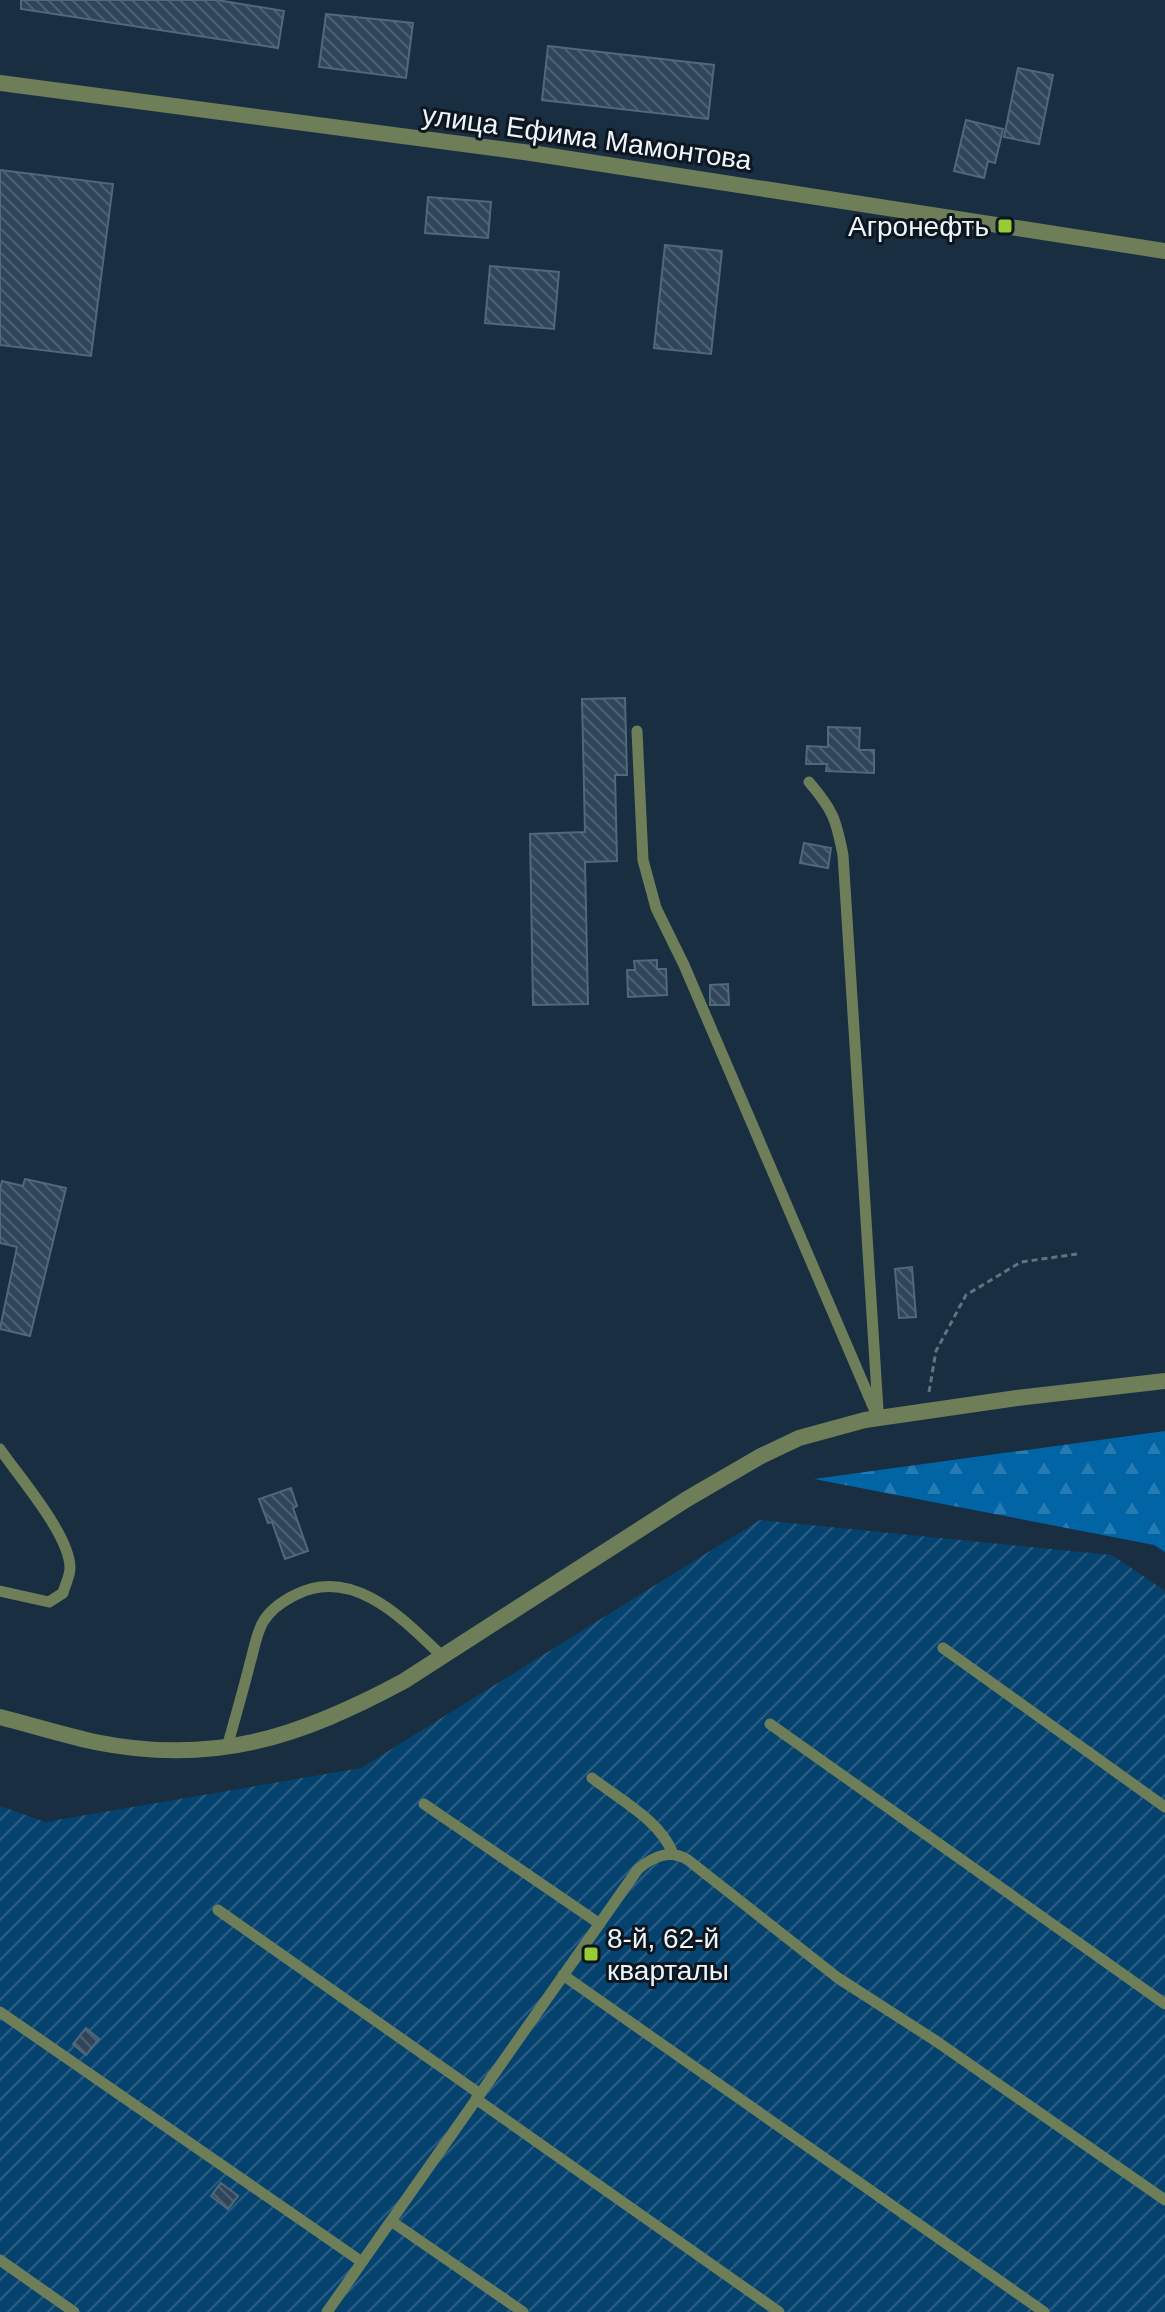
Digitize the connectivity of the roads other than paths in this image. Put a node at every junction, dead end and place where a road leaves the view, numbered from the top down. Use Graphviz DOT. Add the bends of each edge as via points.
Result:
graph roads {
  1 [pos="0,83"];
  2 [pos="1165,251"];
  3 [pos="637,731"];
  4 [pos="809,782"];
  5 [pos="1165,1381"];
  6 [pos="878,1418"];
  7 [pos="0,1449"];
  8 [pos="0,1591"];
  9 [pos="943,1648"];
  10 [pos="443,1657"];
  11 [pos="0,1717"];
  12 [pos="770,1724"];
  13 [pos="227,1747"];
  14 [pos="592,1778"];
  15 [pos="424,1804"];
  16 [pos="1165,1807"];
  17 [pos="673,1854"];
  18 [pos="218,1910"];
  19 [pos="600,1924"];
  20 [pos="563,1975"];
  21 [pos="1165,2004"];
  22 [pos="0,2012"];
  23 [pos="478,2096"];
  24 [pos="1165,2200"];
  25 [pos="391,2221"];
  26 [pos="0,2260"];
  27 [pos="362,2262"];
  28 [pos="74,2312"];
  29 [pos="327,2312"];
  30 [pos="523,2312"];
  31 [pos="779,2312"];
  32 [pos="1044,2312"];
  1 -- 2 [label="street, улица Ефима Мамонтова" via="531,153"];
  3 -- 6 [label="lane" via="643,860 656,908"];
  4 -- 6 [label="lane" via="837,821 843,855"];
  5 -- 6 [label="street"];
  6 -- 10 [label="street" via="799,1438 734,1471"];
  7 -- 8 [label="lane" via="49,1517 71,1569 63,1593 49,1602"];
  9 -- 16 [label="lane"];
  10 -- 13 [label="street" via="314,1725"];
  10 -- 13 [label="lane" via="370,1596 345,1589 301,1592 276,1607 261,1625"];
  11 -- 13 [label="street" via="130,1747"];
  12 -- 21 [label="lane"];
  14 -- 17 [label="lane" via="658,1830"];
  15 -- 19 [label="lane"];
  17 -- 19 [label="lane" via="651,1859 638,1869"];
  17 -- 24 [label="lane" via="688,1860 838,1978"];
  18 -- 23 [label="lane"];
  19 -- 20 [label="lane"];
  20 -- 23 [label="lane"];
  20 -- 32 [label="lane"];
  22 -- 27 [label="lane"];
  23 -- 25 [label="lane"];
  23 -- 31 [label="lane"];
  25 -- 27 [label="lane"];
  25 -- 30 [label="lane"];
  26 -- 28 [label="lane"];
  27 -- 29 [label="lane"];
}
